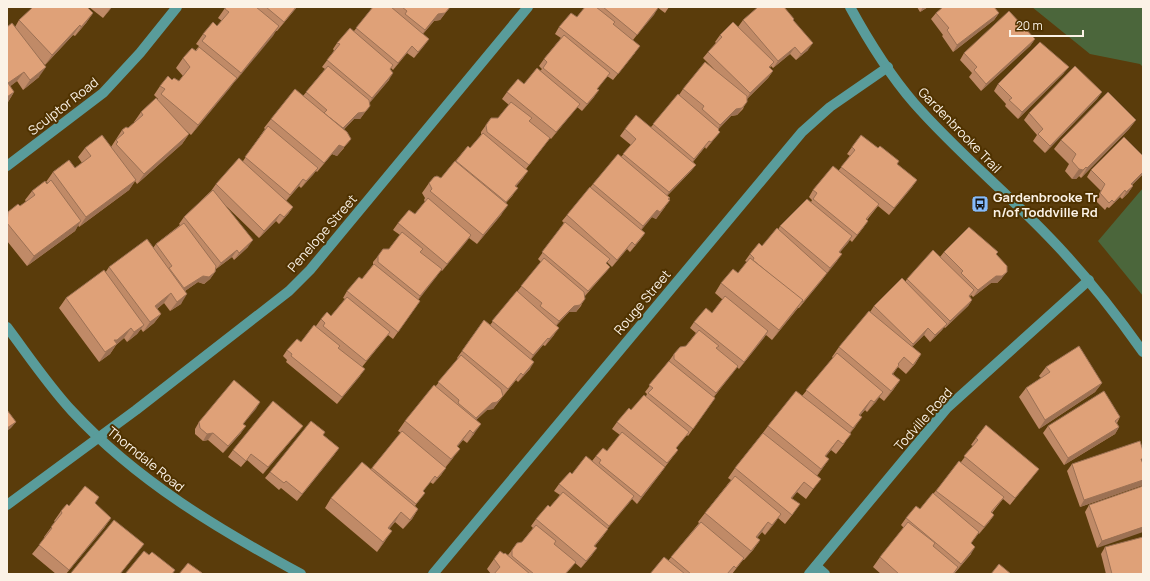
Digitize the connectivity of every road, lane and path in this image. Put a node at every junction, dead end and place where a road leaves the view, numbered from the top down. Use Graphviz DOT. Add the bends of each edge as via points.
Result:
graph roads {
  1 [pos="177,7"];
  2 [pos="528,7"];
  3 [pos="850,7"];
  4 [pos="888,67"];
  5 [pos="7,166"];
  6 [pos="1089,280"];
  7 [pos="7,327"];
  8 [pos="1143,352"];
  9 [pos="99,437"];
  10 [pos="7,505"];
  11 [pos="816,566"];
  12 [pos="301,574"];
  13 [pos="433,574"];
  14 [pos="809,574"];
  15 [pos="825,574"];
  1 -- 5 [label="street, Sculptor Road" via="103,93"];
  2 -- 9 [label="street, Penelope Street" via="310,270 289,290"];
  3 -- 4 [label="street, Gardenbrooke Trail"];
  4 -- 6 [label="street, Gardenbrooke Trail" via="914,102 1049,236"];
  4 -- 13 [label="street, Rouge Street" via="830,107 802,132"];
  6 -- 8 [label="street, Gardenbrooke Trail"];
  6 -- 11 [label="street, Todville Road" via="947,408"];
  7 -- 9 [label="street, Thorndale Road" via="66,404"];
  9 -- 10 [label="street, Penelope Street"];
  9 -- 12 [label="street, Thorndale Road" via="169,496 213,525"];
  11 -- 14 [label="street, Todville Road"];
  11 -- 15 [label="street"];
}
